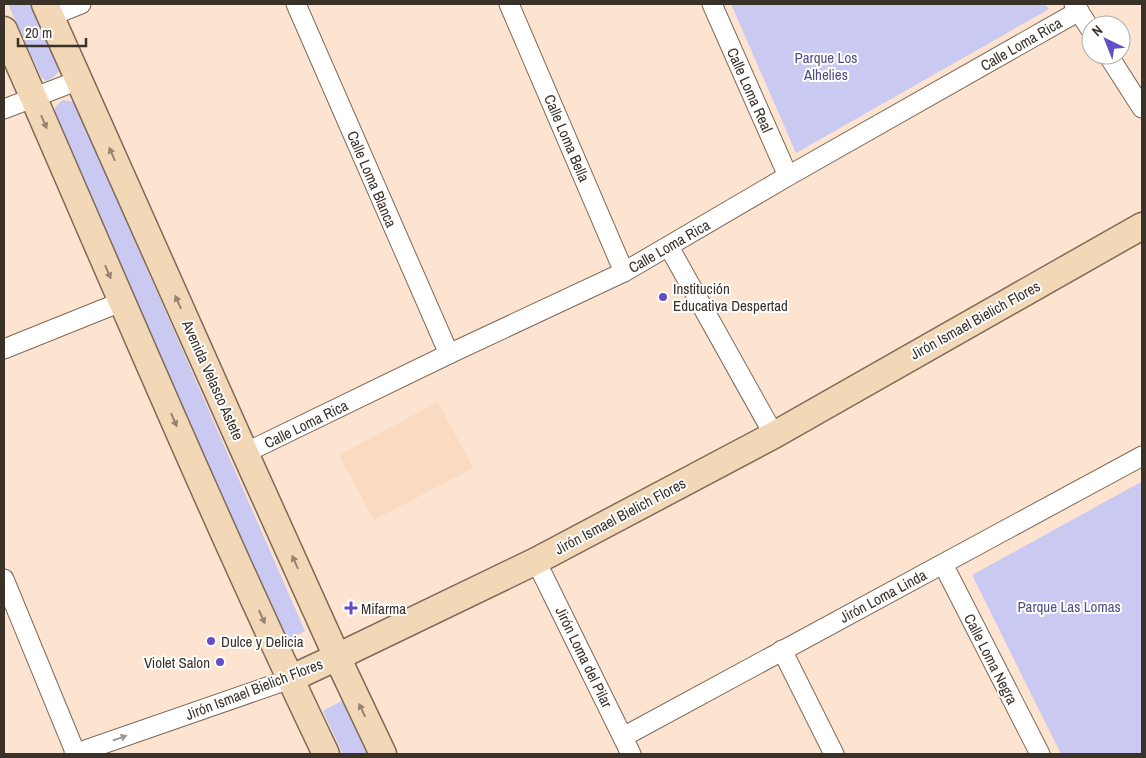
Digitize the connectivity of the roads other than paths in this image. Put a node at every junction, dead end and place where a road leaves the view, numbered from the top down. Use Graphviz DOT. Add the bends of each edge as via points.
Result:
graph roads {
  1 [pos="81,4"];
  2 [pos="296,4"];
  3 [pos="509,4"];
  4 [pos="712,4"];
  5 [pos="1076,7"];
  6 [pos="48,10"];
  7 [pos="4,30"];
  8 [pos="1114,65"];
  9 [pos="79,80"];
  10 [pos="34,98"];
  11 [pos="1142,108"];
  12 [pos="4,109"];
  13 [pos="788,176"];
  14 [pos="1142,226"];
  15 [pos="669,247"];
  16 [pos="624,272"];
  17 [pos="121,302"];
  18 [pos="4,349"];
  19 [pos="449,354"];
  20 [pos="774,435"];
  21 [pos="246,453"];
  22 [pos="1142,456"];
  23 [pos="536,561"];
  24 [pos="943,564"];
  25 [pos="4,579"];
  26 [pos="782,650"];
  27 [pos="337,657"];
  28 [pos="290,679"];
  29 [pos="627,746"];
  30 [pos="75,754"];
  31 [pos="326,754"];
  32 [pos="383,754"];
  33 [pos="834,754"];
  34 [pos="1040,754"];
  1 -- 6 [label="street"];
  2 -- 19 [label="street, Calle Loma Blanca"];
  3 -- 16 [label="street, Calle Loma Bella"];
  4 -- 13 [label="street, Calle Loma Real"];
  5 -- 13 [label="street, Calle Loma Rica"];
  6 -- 9 [label="main road, Avenida Velasco Astete"];
  7 -- 10 [label="main road"];
  8 -- 11 [label="street"];
  9 -- 10 [label="street"];
  21 -- 9 [label="main road, Avenida Velasco Astete, one-way"];
  10 -- 12 [label="street"];
  10 -- 17 [label="main road, one-way"];
  13 -- 15 [label="street, Calle Loma Rica"];
  14 -- 20 [label="main road, Jirón Ismael Bielich Flores"];
  15 -- 16 [label="street, Calle Loma Rica"];
  15 -- 20 [label="street"];
  16 -- 19 [label="street, Calle Loma Rica"];
  17 -- 18 [label="street"];
  17 -- 28 [label="main road, one-way"];
  19 -- 21 [label="street, Calle Loma Rica"];
  20 -- 23 [label="main road, Jirón Ismael Bielich Flores"];
  27 -- 21 [label="main road, Avenida Velasco Astete, one-way"];
  22 -- 24 [label="street, Jirón Loma Linda"];
  23 -- 27 [label="main road, Jirón Ismael Bielich Flores"];
  23 -- 29 [label="street, Jirón Loma del Pilar"];
  24 -- 26 [label="street, Jirón Loma Linda"];
  24 -- 34 [label="street, Calle Loma Negra"];
  25 -- 30 [label="street"];
  26 -- 29 [label="street, Jirón Loma Linda"];
  26 -- 33 [label="street"];
  27 -- 28 [label="main road, Jirón Ismael Bielich Flores"];
  32 -- 27 [label="main road, Avenida Velasco Astete, one-way"];
  30 -- 28 [label="street, Jirón Ismael Bielich Flores, one-way"];
  28 -- 31 [label="main road"];
}
